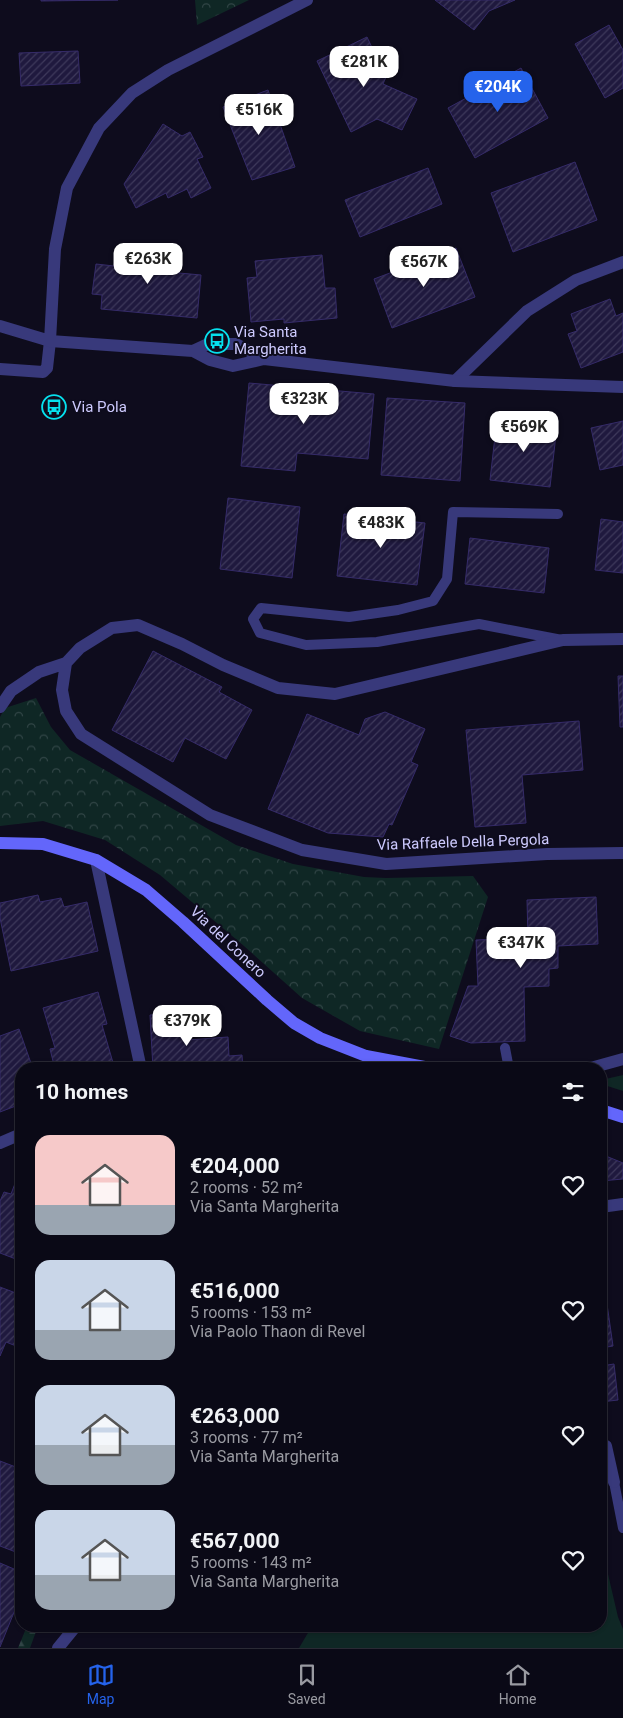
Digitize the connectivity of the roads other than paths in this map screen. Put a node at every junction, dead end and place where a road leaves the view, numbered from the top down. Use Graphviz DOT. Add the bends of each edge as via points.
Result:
graph roads {
  1 [pos="307,0"];
  2 [pos="623,262"];
  3 [pos="0,326"];
  4 [pos="50,341"];
  5 [pos="193,350"];
  6 [pos="264,359"];
  7 [pos="0,369"];
  8 [pos="455,381"];
  9 [pos="623,387"];
  10 [pos="558,514"];
  11 [pos="623,639"];
  12 [pos="563,640"];
  13 [pos="66,663"];
  14 [pos="0,708"];
  15 [pos="0,843"];
  16 [pos="623,853"];
  17 [pos="96,860"];
  18 [pos="505,1048"];
  19 [pos="623,1058"];
  20 [pos="139,1062"];
  21 [pos="398,1062"];
  22 [pos="508,1062"];
  23 [pos="607,1063"];
  24 [pos="607,1112"];
  25 [pos="623,1117"];
  26 [pos="15,1137"];
  27 [pos="0,1143"];
  28 [pos="623,1204"];
  29 [pos="607,1206"];
  30 [pos="607,1450"];
  31 [pos="614,1482"];
  32 [pos="623,1528"];
  33 [pos="62,1632"];
  34 [pos="71,1632"];
  35 [pos="57,1648"];
  1 -- 4 [label="street" via="168,70 132,93 99,128 67,188 55,249"];
  2 -- 8 [label="street" via="576,280 527,311"];
  3 -- 4 [label="street"];
  4 -- 5 [label="street"];
  4 -- 7 [label="street" via="47,368 43,372"];
  5 -- 6 [label="street" via="210,360 233,366"];
  5 -- 6 [label="street" via="208,344 236,344"];
  6 -- 8 [label="street"];
  8 -- 9 [label="street"];
  10 -- 12 [label="lane" via="453,512 447,579 433,601 349,617 261,608 252,619 260,633 306,645 377,642 479,624"];
  11 -- 12 [label="street"];
  12 -- 13 [label="street" via="335,694 278,688 138,625 112,628 80,648"];
  13 -- 14 [label="street" via="39,672 10,691"];
  13 -- 16 [label="street, Via Raffaele Della Pergola" via="62,690 66,711 81,734 210,816 302,850 386,864 547,854"];
  15 -- 17 [label="main road, Via del Conero" via="43,844"];
  17 -- 20 [label="street"];
  17 -- 21 [label="main road, Via del Conero" via="146,890 294,1023 320,1038 366,1056"];
  18 -- 22 [label="lane"];
  19 -- 23 [label="street"];
  24 -- 25 [label="main road"];
  26 -- 27 [label="street"];
  28 -- 29 [label="street"];
  30 -- 31 [label="street"];
  31 -- 32 [label="lane"];
  33 -- 35 [label="street"];
  34 -- 35 [label="street"];
}
